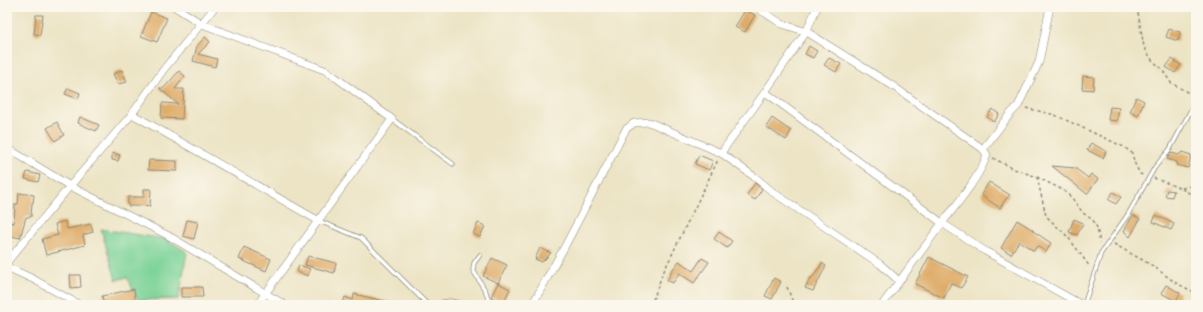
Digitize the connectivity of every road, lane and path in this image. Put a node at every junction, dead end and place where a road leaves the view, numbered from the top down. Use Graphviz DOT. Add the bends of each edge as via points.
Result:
graph roads {
  1 [pos="175,7"];
  2 [pos="215,7"];
  3 [pos="756,7"];
  4 [pos="816,7"];
  5 [pos="1050,7"];
  6 [pos="1137,7"];
  7 [pos="202,24"];
  8 [pos="806,32"];
  9 [pos="765,92"];
  10 [pos="1196,97"];
  11 [pos="1196,104"];
  12 [pos="1018,106"];
  13 [pos="132,114"];
  14 [pos="392,119"];
  15 [pos="7,148"];
  16 [pos="985,152"];
  17 [pos="721,153"];
  18 [pos="452,164"];
  19 [pos="1149,176"];
  20 [pos="1037,177"];
  21 [pos="1196,185"];
  22 [pos="70,186"];
  23 [pos="1182,188"];
  24 [pos="1196,197"];
  25 [pos="319,221"];
  26 [pos="942,222"];
  27 [pos="1110,241"];
  28 [pos="1101,253"];
  29 [pos="480,255"];
  30 [pos="7,262"];
  31 [pos="7,267"];
  32 [pos="1095,274"];
  33 [pos="899,281"];
  34 [pos="787,286"];
  35 [pos="1196,293"];
  36 [pos="266,294"];
  37 [pos="1070,299"];
  38 [pos="80,305"];
  39 [pos="257,305"];
  40 [pos="285,305"];
  41 [pos="470,305"];
  42 [pos="490,305"];
  43 [pos="532,305"];
  44 [pos="650,305"];
  45 [pos="655,305"];
  46 [pos="683,305"];
  47 [pos="794,305"];
  48 [pos="882,305"];
  49 [pos="1066,305"];
  50 [pos="1083,305"];
  1 -- 7 [label="street"];
  2 -- 7 [label="street"];
  3 -- 8 [label="street" via="782,24"];
  4 -- 8 [label="street"];
  5 -- 12 [label="street" via="1039,62"];
  6 -- 10 [label="path" via="1144,47 1152,60 1162,69 1170,83"];
  7 -- 13 [label="street" via="164,69"];
  7 -- 14 [label="street" via="327,70"];
  8 -- 9 [label="street"];
  8 -- 16 [label="street" via="893,86"];
  9 -- 17 [label="street"];
  9 -- 26 [label="street"];
  11 -- 19 [label="lane" via="1170,149"];
  12 -- 16 [label="street"];
  12 -- 19 [label="path" via="1055,115 1124,147 1132,153 1140,174"];
  13 -- 22 [label="street"];
  13 -- 25 [label="street"];
  14 -- 18 [label="lane"];
  14 -- 25 [label="street"];
  15 -- 22 [label="street"];
  16 -- 20 [label="path" via="1014,169"];
  16 -- 26 [label="street" via="984,162 961,199"];
  17 -- 33 [label="street" via="774,193 880,264"];
  17 -- 43 [label="street" via="649,122 634,123 626,129"];
  17 -- 44 [label="path"];
  19 -- 23 [label="path"];
  19 -- 27 [label="lane"];
  20 -- 28 [label="path" via="1063,190 1093,220 1097,228"];
  20 -- 32 [label="path" via="1046,216 1068,237"];
  21 -- 23 [label="path"];
  22 -- 30 [label="street"];
  22 -- 36 [label="street" via="169,236"];
  23 -- 24 [label="path"];
  25 -- 36 [label="street"];
  25 -- 41 [label="lane" via="361,238 427,304 450,301"];
  26 -- 33 [label="street"];
  26 -- 37 [label="street" via="985,251"];
  27 -- 28 [label="lane"];
  27 -- 35 [label="path"];
  28 -- 32 [label="lane"];
  29 -- 42 [label="lane" via="474,263 473,270 486,292"];
  31 -- 38 [label="street"];
  32 -- 50 [label="lane"];
  33 -- 48 [label="street"];
  34 -- 47 [label="path"];
  36 -- 39 [label="street"];
  36 -- 40 [label="street"];
  37 -- 49 [label="street"];
  37 -- 50 [label="street"];
  45 -- 46 [label="path"];
}
